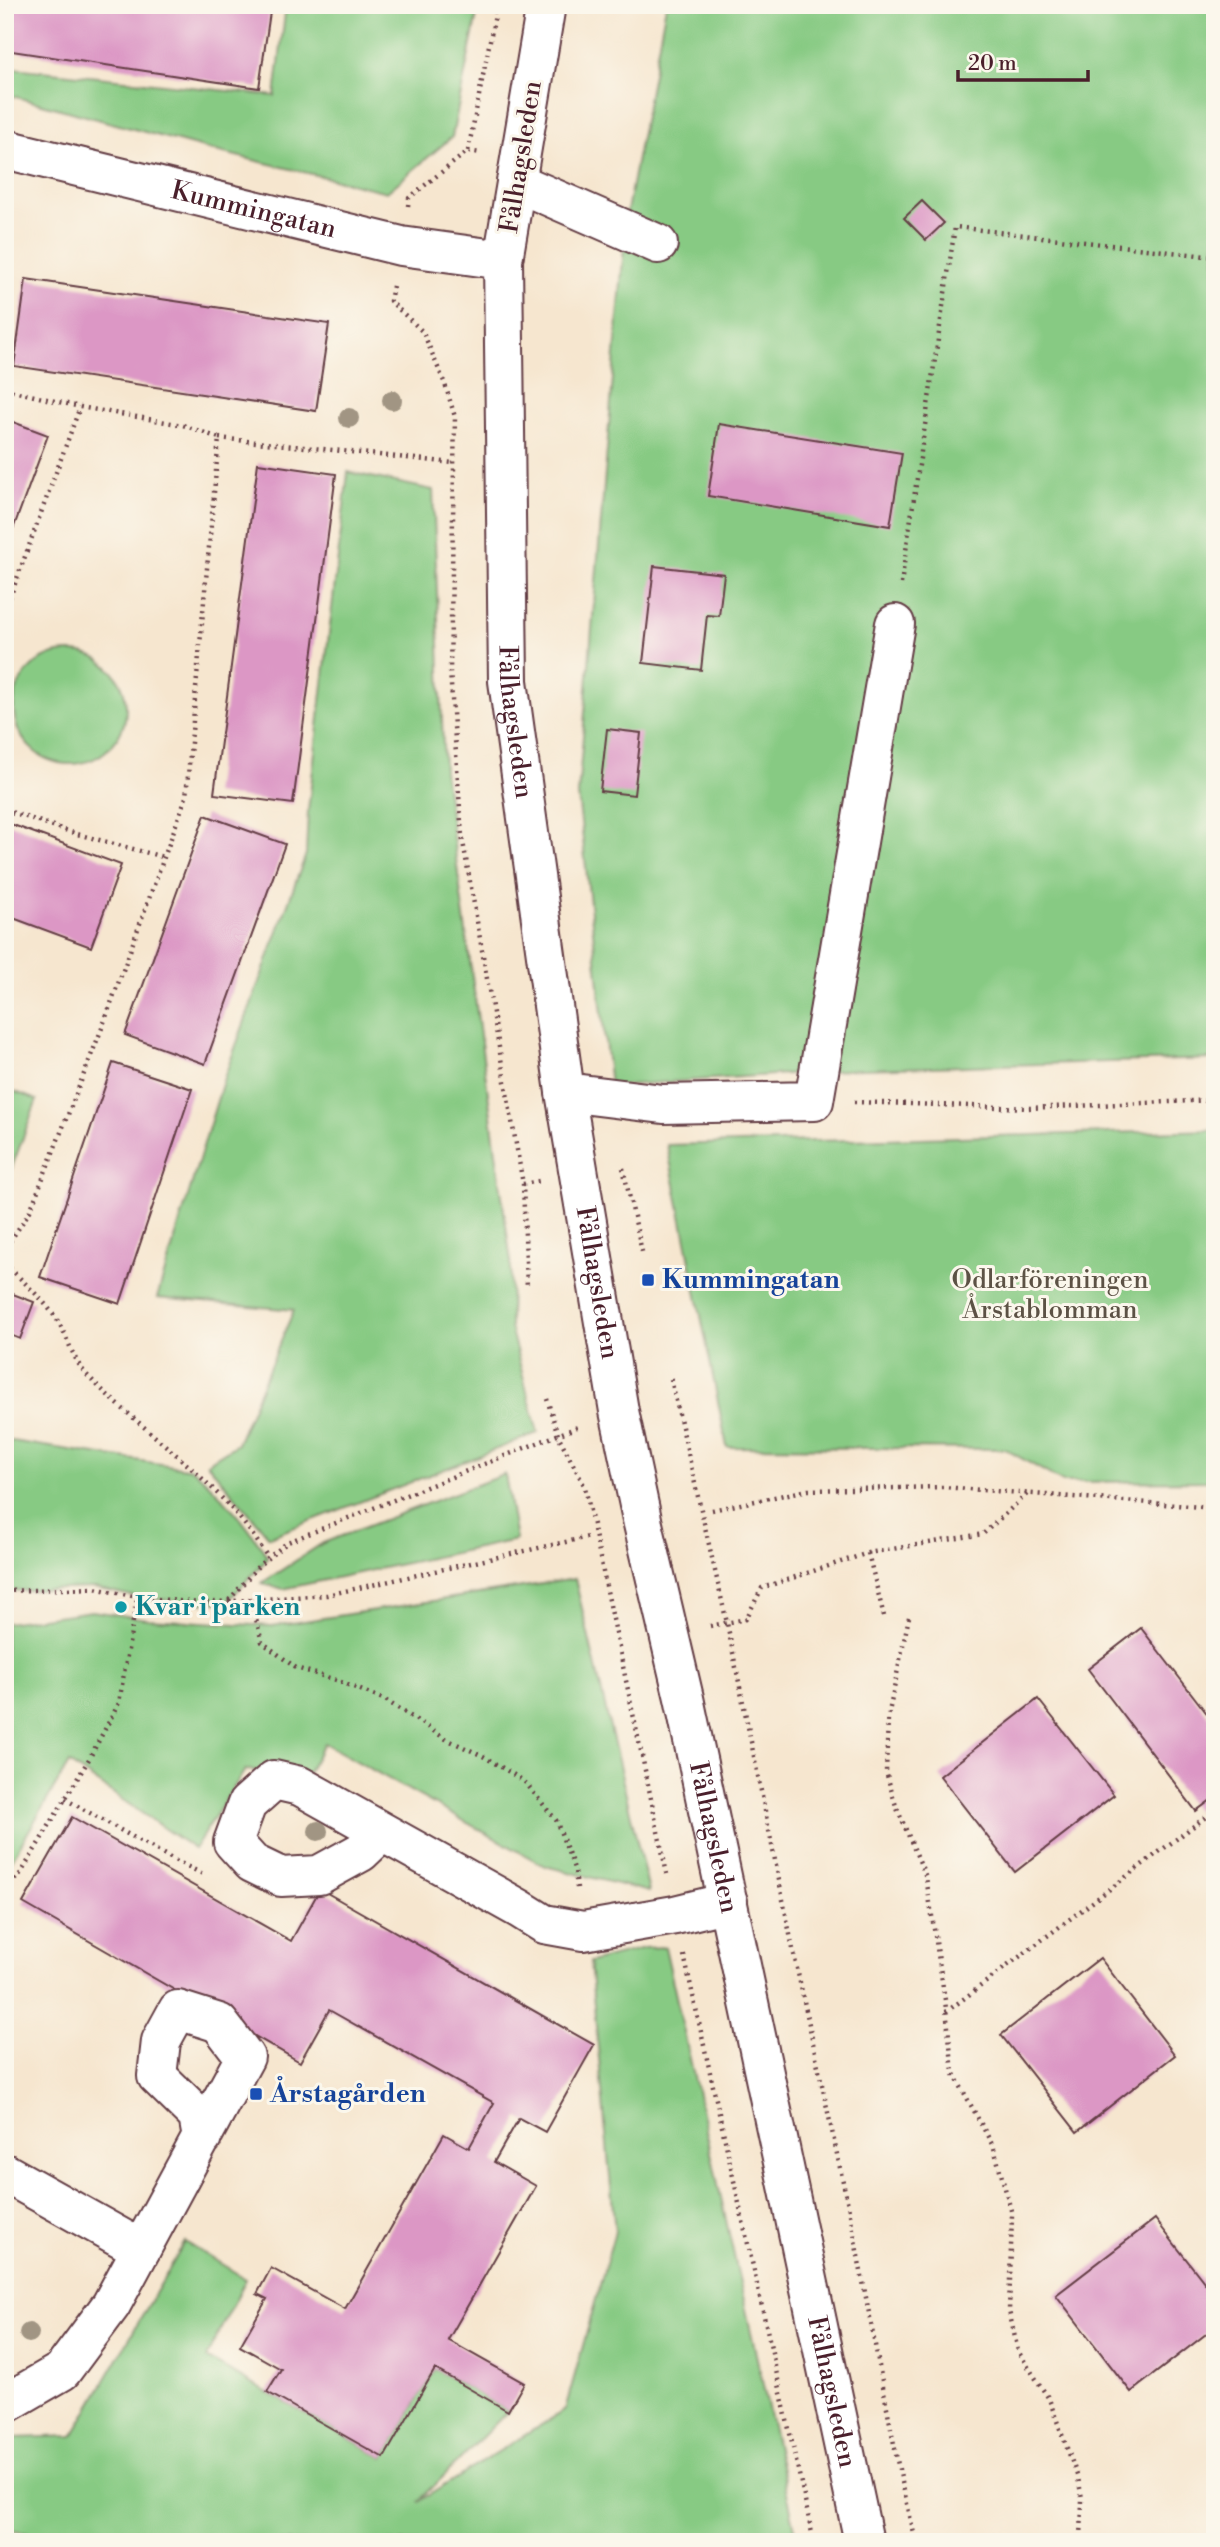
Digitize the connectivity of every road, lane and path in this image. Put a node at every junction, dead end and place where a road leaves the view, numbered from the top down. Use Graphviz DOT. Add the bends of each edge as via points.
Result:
graph roads {
  1 [pos="497,5"];
  2 [pos="546,5"];
  3 [pos="5,149"];
  4 [pos="468,151"];
  5 [pos="516,181"];
  6 [pos="658,244"];
  7 [pos="1215,257"];
  8 [pos="503,260"];
  9 [pos="5,389"];
  10 [pos="80,407"];
  11 [pos="219,438"];
  12 [pos="454,463"];
  13 [pos="5,611"];
  14 [pos="895,624"];
  15 [pos="5,810"];
  16 [pos="163,857"];
  17 [pos="565,1092"];
  18 [pos="1215,1100"];
  19 [pos="814,1101"];
  20 [pos="5,1249"];
  21 [pos="5,1263"];
  22 [pos="671,1379"];
  23 [pos="547,1399"];
  24 [pos="619,1411"];
  25 [pos="558,1435"];
  26 [pos="1028,1494"];
  27 [pos="1215,1508"];
  28 [pos="712,1510"];
  29 [pos="588,1538"];
  30 [pos="868,1553"];
  31 [pos="268,1558"];
  32 [pos="5,1591"];
  33 [pos="137,1597"];
  34 [pos="251,1600"];
  35 [pos="228,1601"];
  36 [pos="909,1617"];
  37 [pos="885,1620"];
  38 [pos="727,1623"];
  39 [pos="669,1636"];
  40 [pos="618,1647"];
  41 [pos="65,1799"];
  42 [pos="1215,1810"];
  43 [pos="382,1832"];
  44 [pos="209,1877"];
  45 [pos="5,1890"];
  46 [pos="728,1902"];
  47 [pos="675,1915"];
  48 [pos="583,1931"];
  49 [pos="946,2012"];
  50 [pos="202,2138"];
  51 [pos="5,2173"];
  52 [pos="141,2249"];
  53 [pos="5,2404"];
  54 [pos="814,2542"];
  55 [pos="864,2542"];
  56 [pos="916,2542"];
  57 [pos="1081,2542"];
  1 -- 4 [label="path"];
  2 -- 5 [label="street, Fålhagsleden"];
  3 -- 8 [label="street, Kummingatan" via="401,246"];
  5 -- 6 [label="street"];
  5 -- 8 [label="street, Fålhagsleden"];
  7 -- 14 [label="path" via="955,227"];
  8 -- 17 [label="street, Fålhagsleden" via="508,681"];
  9 -- 10 [label="path"];
  10 -- 11 [label="path" via="183,425"];
  10 -- 13 [label="path"];
  11 -- 12 [label="path"];
  11 -- 16 [label="path" via="186,797"];
  14 -- 19 [label="street"];
  15 -- 16 [label="path"];
  16 -- 20 [label="path" via="30,1211"];
  17 -- 19 [label="street" via="663,1104"];
  17 -- 24 [label="street, Fålhagsleden"];
  18 -- 19 [label="path" via="1028,1108"];
  21 -- 31 [label="path" via="54,1315 85,1373 210,1484 254,1534"];
  22 -- 38 [label="path"];
  23 -- 25 [label="path"];
  24 -- 25 [label="path"];
  24 -- 39 [label="street, Fålhagsleden"];
  25 -- 31 [label="path" via="288,1542"];
  25 -- 40 [label="path" via="585,1487"];
  26 -- 27 [label="path"];
  26 -- 28 [label="path" via="943,1487 808,1490"];
  26 -- 30 [label="path" via="983,1534"];
  29 -- 34 [label="path" via="327,1595"];
  30 -- 37 [label="path"];
  30 -- 38 [label="path" via="762,1588 746,1619"];
  31 -- 35 [label="path"];
  32 -- 33 [label="path" via="94,1588"];
  33 -- 35 [label="path"];
  33 -- 41 [label="path" via="119,1703"];
  34 -- 35 [label="path"];
  34 -- 48 [label="path" via="262,1642 296,1668 385,1700 524,1782 556,1820 575,1871"];
  36 -- 49 [label="path" via="888,1717 886,1772 926,1877"];
  38 -- 39 [label="path"];
  38 -- 56 [label="path"];
  39 -- 40 [label="path"];
  39 -- 46 [label="street, Fålhagsleden"];
  40 -- 47 [label="path"];
  41 -- 44 [label="path"];
  41 -- 45 [label="path"];
  42 -- 49 [label="path"];
  43 -- 48 [label="street" via="544,1924"];
  46 -- 47 [label="street"];
  46 -- 55 [label="street, Fålhagsleden"];
  47 -- 48 [label="street"];
  47 -- 54 [label="path"];
  49 -- 57 [label="path" via="953,2072 994,2148 1012,2214 1009,2311 1018,2351 1049,2399 1078,2478"];
  50 -- 52 [label="street"];
  51 -- 52 [label="street"];
  52 -- 53 [label="street" via="111,2305 62,2371"];
}
